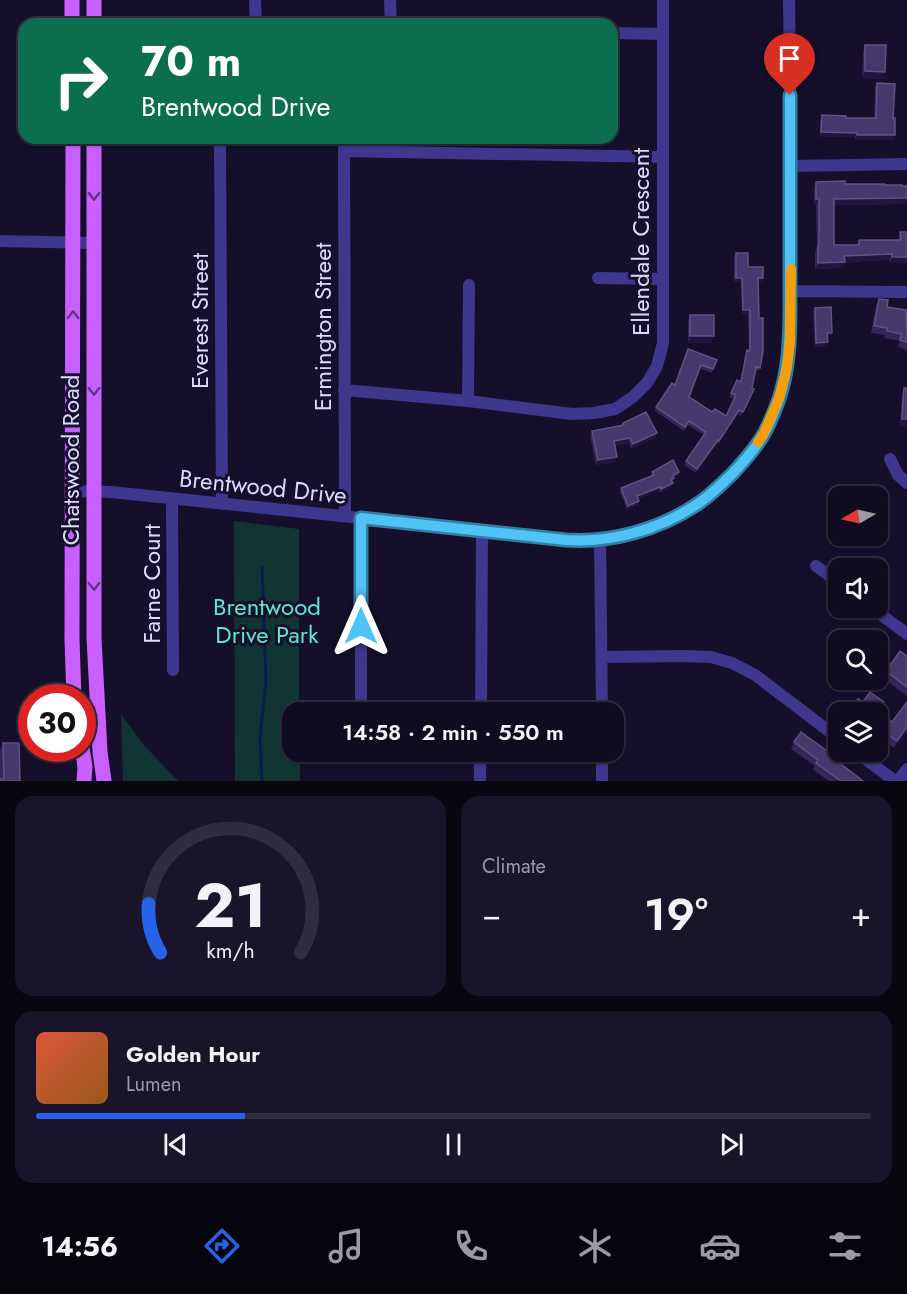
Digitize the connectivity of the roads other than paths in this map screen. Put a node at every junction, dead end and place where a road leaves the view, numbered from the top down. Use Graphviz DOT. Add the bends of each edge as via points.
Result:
graph roads {
  1 [pos="72,0"];
  2 [pos="94,0"];
  3 [pos="255,0"];
  4 [pos="390,0"];
  5 [pos="663,0"];
  6 [pos="789,0"];
  7 [pos="72,18"];
  8 [pos="94,18"];
  9 [pos="256,18"];
  10 [pos="391,18"];
  11 [pos="618,33"];
  12 [pos="663,34"];
  13 [pos="73,144"];
  14 [pos="94,144"];
  15 [pos="220,144"];
  16 [pos="344,144"];
  17 [pos="662,157"];
  18 [pos="907,164"];
  19 [pos="791,166"];
  20 [pos="0,241"];
  21 [pos="73,243"];
  22 [pos="93,243"];
  23 [pos="598,278"];
  24 [pos="663,279"];
  25 [pos="468,285"];
  26 [pos="790,291"];
  27 [pos="907,292"];
  28 [pos="344,390"];
  29 [pos="468,401"];
  30 [pos="890,459"];
  31 [pos="907,483"];
  32 [pos="94,490"];
  33 [pos="72,492"];
  34 [pos="172,498"];
  35 [pos="222,504"];
  36 [pos="345,516"];
  37 [pos="361,518"];
  38 [pos="482,532"];
  39 [pos="600,540"];
  40 [pos="816,566"];
  41 [pos="828,575"];
  42 [pos="885,618"];
  43 [pos="907,634"];
  44 [pos="602,657"];
  45 [pos="173,670"];
  46 [pos="74,684"];
  47 [pos="361,702"];
  48 [pos="481,702"];
  49 [pos="602,702"];
  50 [pos="828,730"];
  51 [pos="84,762"];
  52 [pos="480,762"];
  53 [pos="602,762"];
  54 [pos="870,762"];
  55 [pos="907,769"];
  56 [pos="84,781"];
  57 [pos="104,781"];
  58 [pos="480,781"];
  59 [pos="602,781"];
  60 [pos="896,781"];
  1 -- 7 [label="main road"];
  2 -- 8 [label="main road"];
  3 -- 9 [label="street"];
  4 -- 10 [label="street"];
  5 -- 12 [label="street, Ellendale Crescent"];
  6 -- 19 [label="street, Brentwood Drive"];
  11 -- 12 [label="street"];
  12 -- 17 [label="street, Ellendale Crescent"];
  13 -- 21 [label="main road, Chatswood Road"];
  14 -- 22 [label="main road, Chatswood Road, one-way"];
  15 -- 35 [label="street, Everest Street"];
  16 -- 17 [label="street"];
  16 -- 28 [label="street, Ermington Street"];
  17 -- 24 [label="street, Ellendale Crescent"];
  18 -- 19 [label="street"];
  19 -- 26 [label="street, Brentwood Drive"];
  20 -- 21 [label="street"];
  21 -- 22 [label="street"];
  33 -- 21 [label="main road, Chatswood Road, one-way"];
  22 -- 32 [label="main road, Chatswood Road, one-way"];
  23 -- 24 [label="street"];
  24 -- 29 [label="street, Ellendale Crescent" via="663,343 657,366 647,383 615,409 572,414"];
  25 -- 29 [label="street"];
  26 -- 27 [label="street"];
  26 -- 39 [label="street, Brentwood Drive" via="790,342 779,398 764,433 744,461 696,505 652,527"];
  28 -- 29 [label="street, Ellendale Crescent"];
  28 -- 36 [label="street, Ermington Street"];
  30 -- 31 [label="street"];
  32 -- 33 [label="street, Brentwood Drive"];
  32 -- 34 [label="street, Brentwood Drive"];
  32 -- 57 [label="main road, Chatswood Road, one-way" via="94,638"];
  33 -- 46 [label="main road, Chatswood Road"];
  34 -- 35 [label="street, Brentwood Drive"];
  34 -- 45 [label="street, Farne Court"];
  35 -- 36 [label="street, Brentwood Drive"];
  36 -- 37 [label="street, Brentwood Drive"];
  37 -- 38 [label="street, Brentwood Drive"];
  37 -- 47 [label="street"];
  38 -- 39 [label="street, Brentwood Drive"];
  38 -- 48 [label="street"];
  39 -- 44 [label="street"];
  40 -- 41 [label="street"];
  42 -- 43 [label="street"];
  44 -- 49 [label="street"];
  44 -- 50 [label="street" via="711,657 732,663 755,675"];
  51 -- 56 [label="main road"];
  52 -- 58 [label="street"];
  53 -- 59 [label="street"];
  54 -- 60 [label="street"];
  55 -- 60 [label="street"];
}
